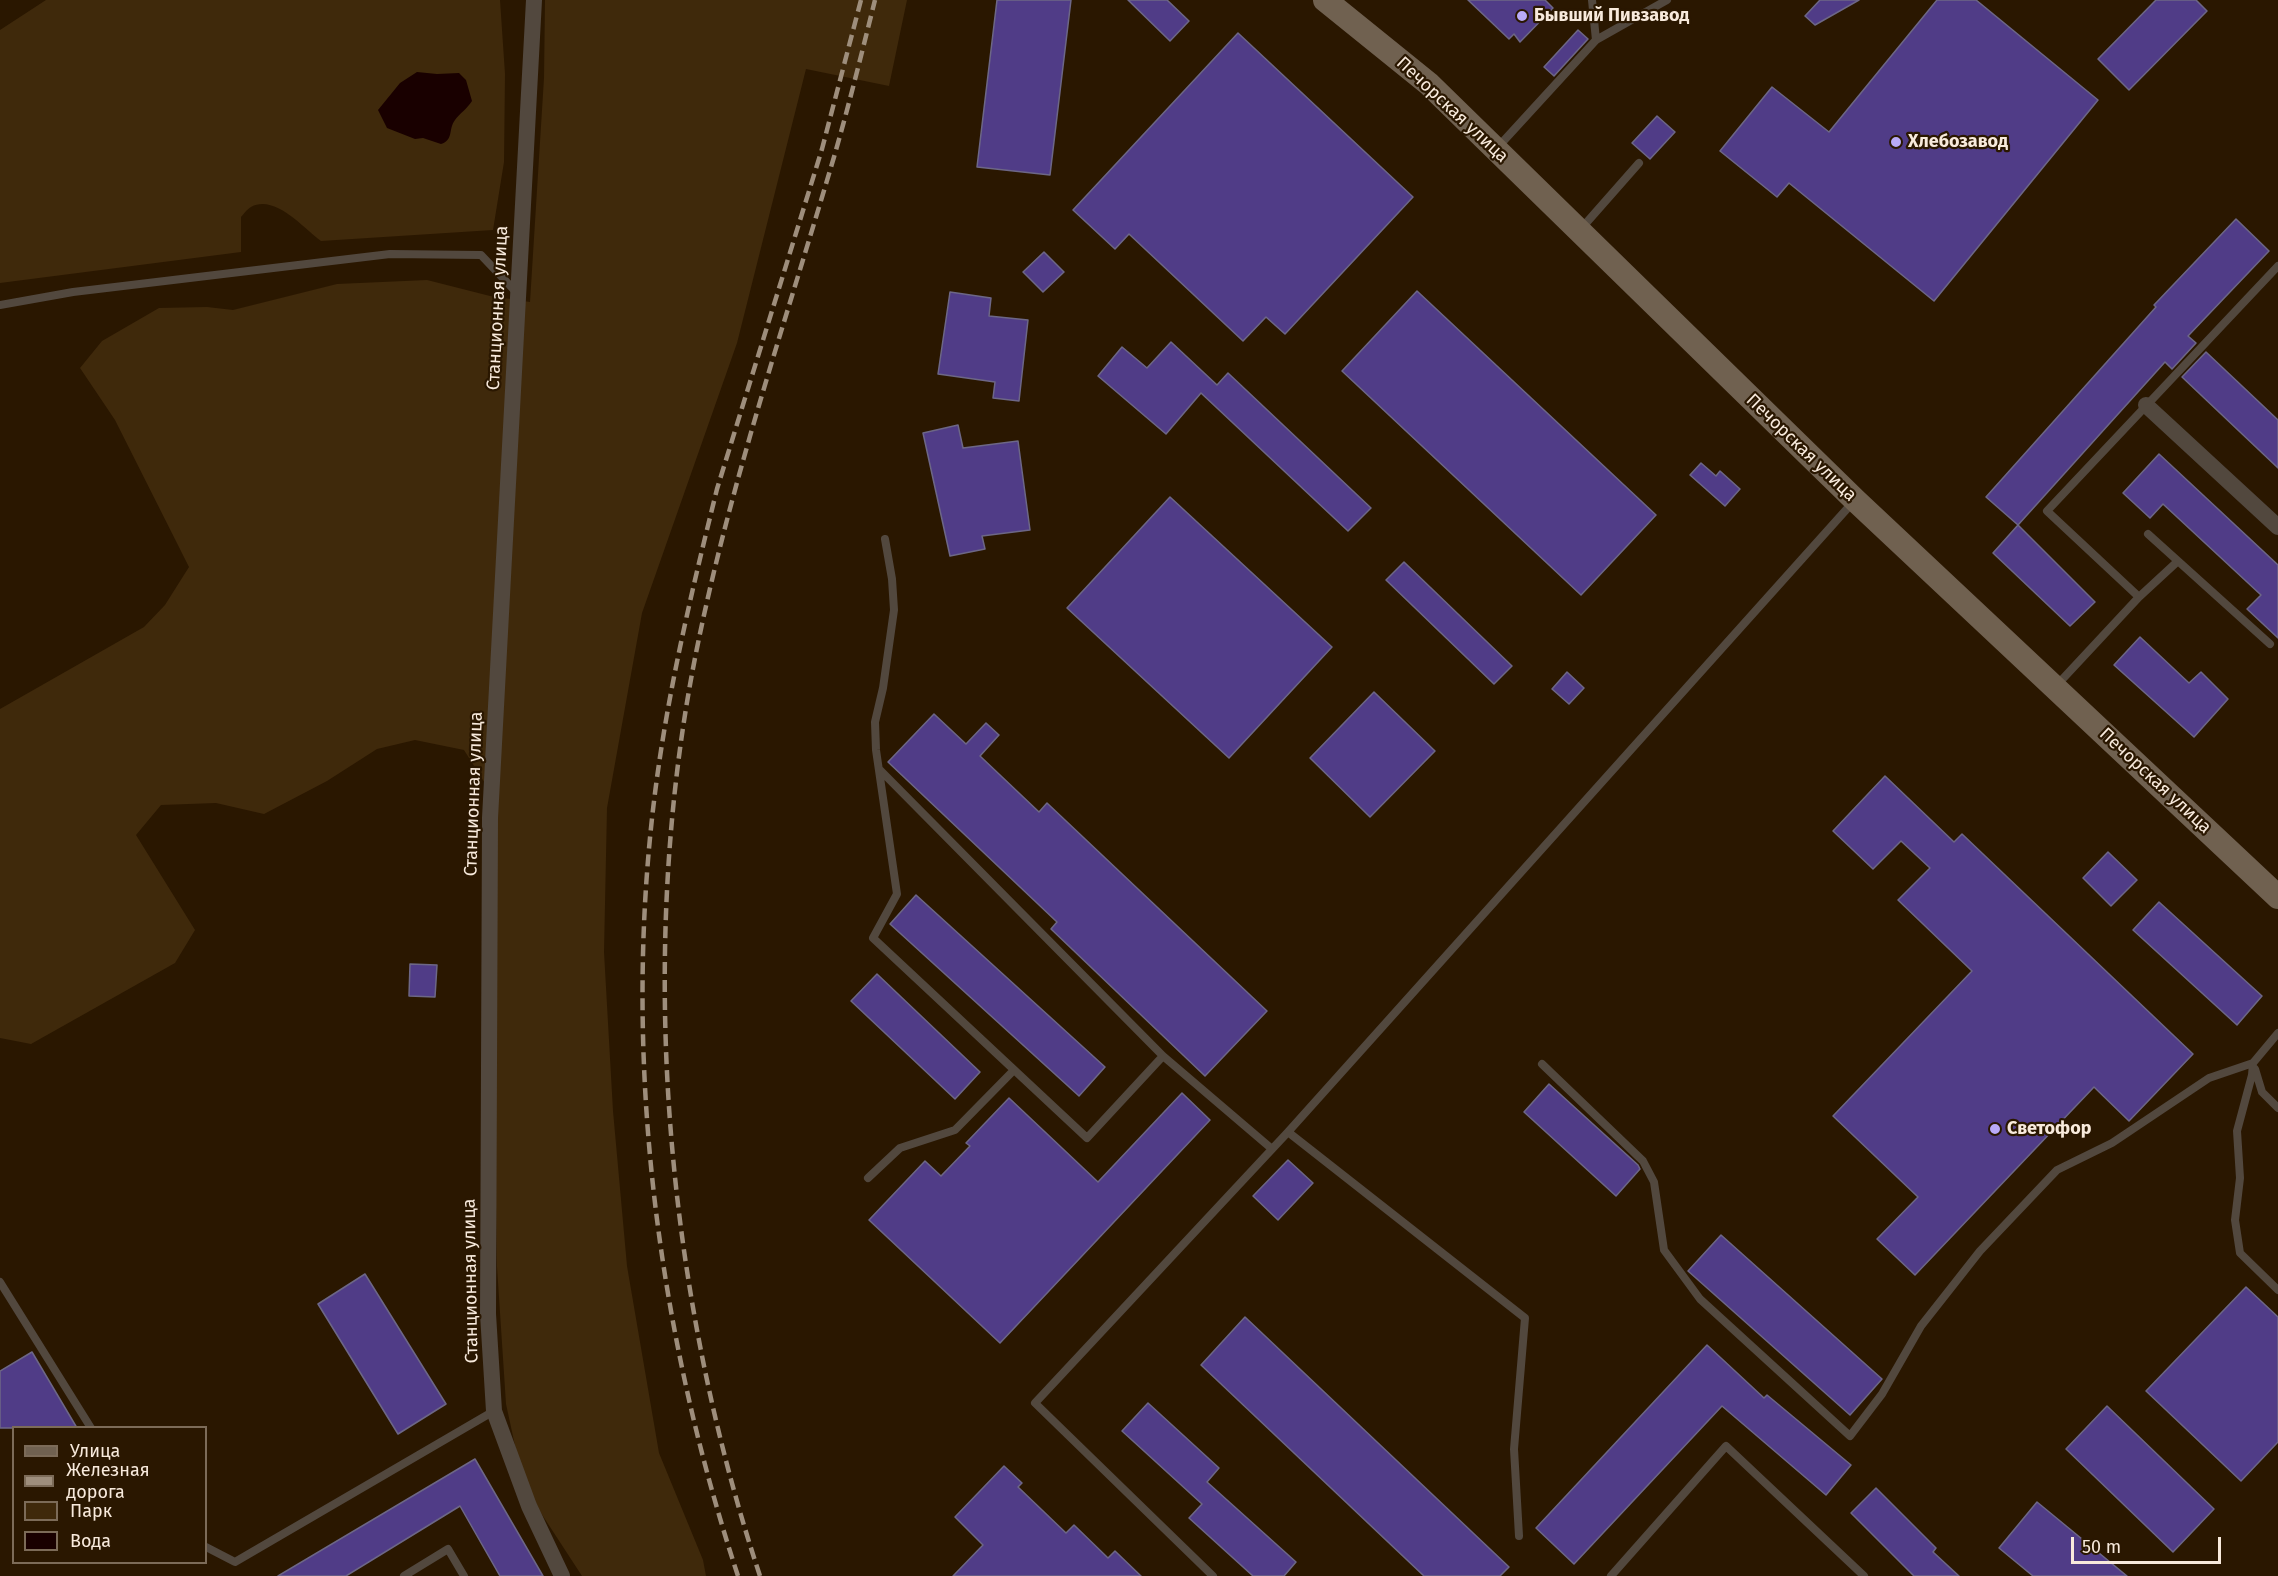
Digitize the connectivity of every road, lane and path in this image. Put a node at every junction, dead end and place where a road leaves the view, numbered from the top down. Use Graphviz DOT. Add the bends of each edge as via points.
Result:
graph roads {
  1 [pos="534,0"];
  2 [pos="1325,0"];
  3 [pos="1592,0"];
  4 [pos="1667,0"];
  5 [pos="1596,40"];
  6 [pos="1496,150"];
  7 [pos="1640,163"];
  8 [pos="1580,231"];
  9 [pos="2278,266"];
  10 [pos="518,294"];
  11 [pos="0,305"];
  12 [pos="2146,405"];
  13 [pos="1855,500"];
  14 [pos="2278,527"];
  15 [pos="2148,534"];
  16 [pos="885,539"];
  17 [pos="2178,561"];
  18 [pos="2139,597"];
  19 [pos="2270,644"];
  20 [pos="2055,688"];
  21 [pos="880,770"];
  22 [pos="2278,897"];
  23 [pos="2278,1033"];
  24 [pos="1163,1056"];
  25 [pos="2253,1063"];
  26 [pos="1542,1064"];
  27 [pos="1014,1070"];
  28 [pos="2278,1108"];
  29 [pos="1288,1132"];
  30 [pos="1272,1149"];
  31 [pos="868,1178"];
  32 [pos="0,1281"];
  33 [pos="2278,1290"];
  34 [pos="494,1411"];
  35 [pos="90,1426"];
  36 [pos="1519,1536"];
  37 [pos="207,1547"];
  38 [pos="404,1576"];
  39 [pos="464,1576"];
  40 [pos="562,1576"];
  41 [pos="1213,1576"];
  42 [pos="1611,1576"];
  43 [pos="1864,1576"];
  1 -- 10 [label="street, Станционная улица"];
  2 -- 6 [label="street, Печорская улица" via="1429,84"];
  3 -- 5 [label="lane"];
  4 -- 5 [label="lane"];
  5 -- 6 [label="lane"];
  6 -- 8 [label="street, Печорская улица"];
  7 -- 8 [label="lane"];
  8 -- 13 [label="street, Печорская улица"];
  9 -- 12 [label="lane"];
  10 -- 11 [label="lane" via="482,255 390,254"];
  10 -- 34 [label="street, Станционная улица" via="490,818 488,1314"];
  12 -- 14 [label="street"];
  12 -- 18 [label="lane" via="2048,511"];
  13 -- 20 [label="street, Печорская улица"];
  13 -- 29 [label="lane"];
  15 -- 17 [label="lane"];
  16 -- 21 [label="lane" via="894,610 875,722"];
  17 -- 18 [label="lane"];
  17 -- 19 [label="lane"];
  18 -- 20 [label="lane"];
  20 -- 22 [label="street, Печорская улица"];
  21 -- 24 [label="lane"];
  21 -- 27 [label="lane" via="897,894 873,938"];
  23 -- 25 [label="lane"];
  24 -- 27 [label="lane" via="1087,1138"];
  24 -- 30 [label="lane"];
  25 -- 26 [label="lane" via="2208,1078 2112,1143 2057,1170 1980,1251 1921,1326 1882,1394 1850,1436 1700,1299 1664,1250 1654,1182 1643,1161"];
  25 -- 28 [label="lane" via="2262,1092"];
  25 -- 33 [label="lane" via="2237,1131 2240,1178 2235,1220 2240,1253"];
  27 -- 31 [label="lane" via="955,1130 900,1148"];
  29 -- 30 [label="lane"];
  29 -- 36 [label="lane" via="1525,1318 1514,1449"];
  30 -- 41 [label="lane" via="1035,1403"];
  32 -- 35 [label="lane"];
  34 -- 37 [label="lane" via="235,1562"];
  34 -- 40 [label="street, Станционная улица" via="529,1506"];
  38 -- 39 [label="lane" via="448,1549"];
  42 -- 43 [label="lane" via="1726,1446"];
}
